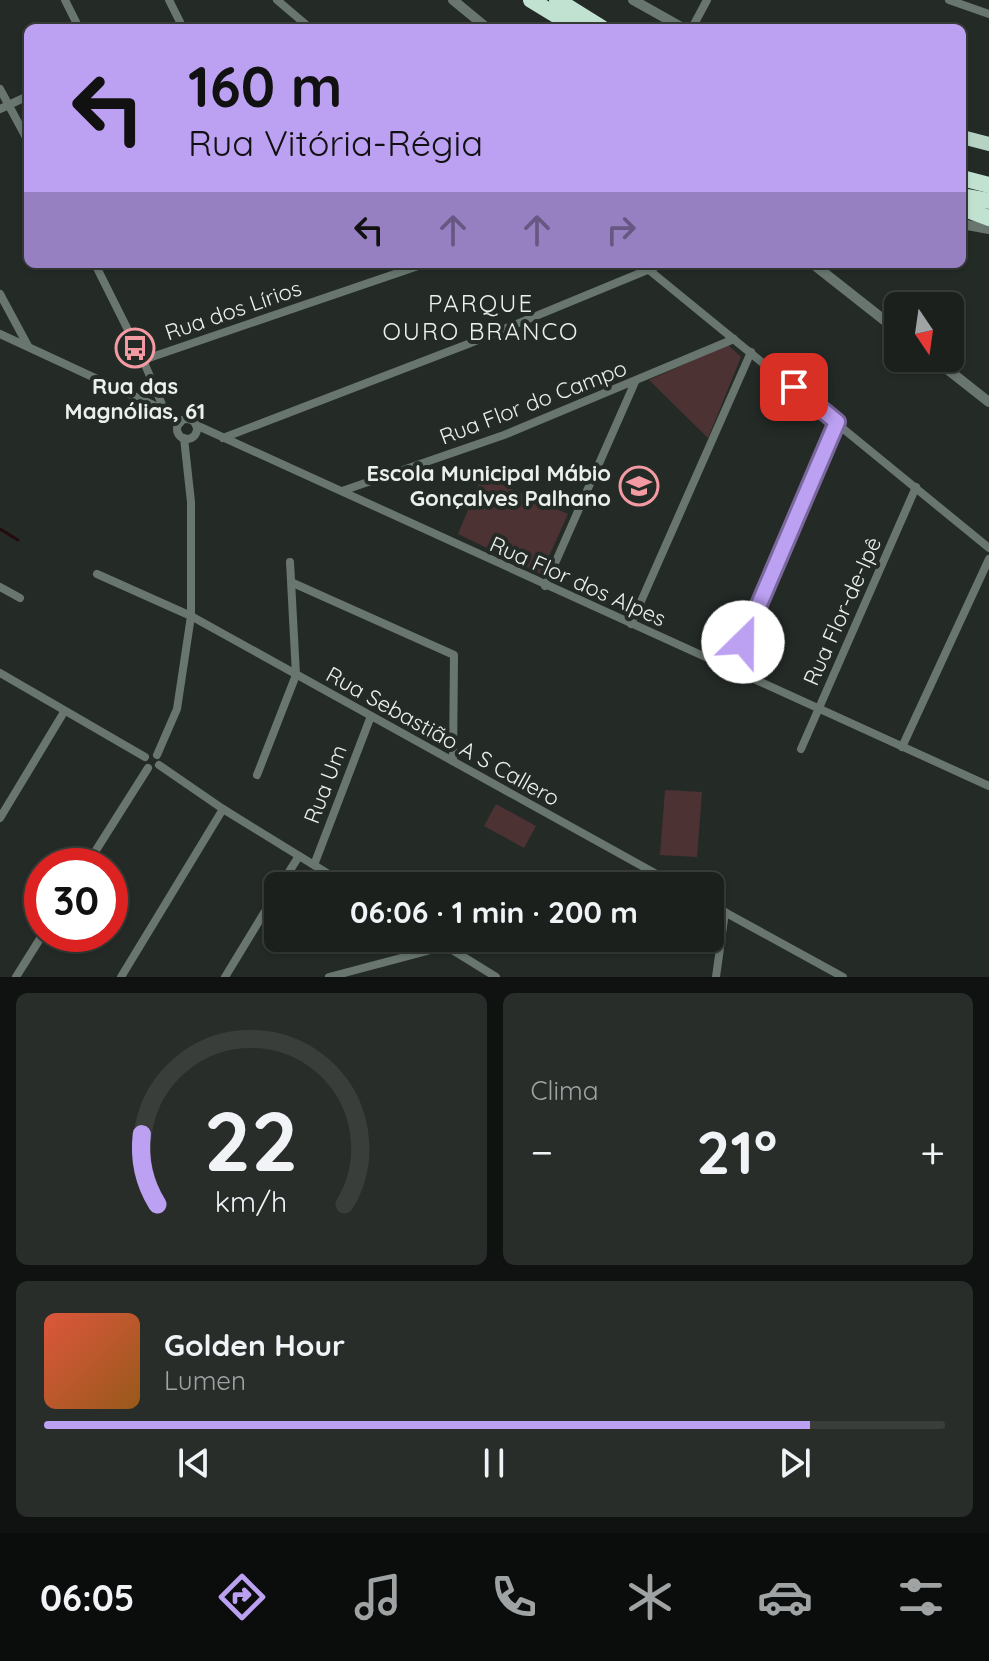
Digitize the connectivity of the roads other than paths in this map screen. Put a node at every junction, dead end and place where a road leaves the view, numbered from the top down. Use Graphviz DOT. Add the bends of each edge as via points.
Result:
graph roads {
  1 [pos="65,0"];
  2 [pos="169,0"];
  3 [pos="277,0"];
  4 [pos="453,0"];
  5 [pos="524,0"];
  6 [pos="531,0"];
  7 [pos="557,0"];
  8 [pos="633,0"];
  9 [pos="707,0"];
  10 [pos="949,0"];
  11 [pos="989,14"];
  12 [pos="77,24"];
  13 [pos="181,24"];
  14 [pos="305,24"];
  15 [pos="482,24"];
  16 [pos="558,24"];
  17 [pos="570,24"];
  18 [pos="596,24"];
  19 [pos="676,24"];
  20 [pos="694,24"];
  21 [pos="0,89"];
  22 [pos="24,98"];
  23 [pos="4,107"];
  24 [pos="24,135"];
  25 [pos="966,138"];
  26 [pos="989,144"];
  27 [pos="966,179"];
  28 [pos="989,185"];
  29 [pos="966,197"];
  30 [pos="989,201"];
  31 [pos="966,209"];
  32 [pos="989,218"];
  33 [pos="966,225"];
  34 [pos="989,229"];
  35 [pos="97,268"];
  36 [pos="412,268"];
  37 [pos="653,268"];
  38 [pos="818,268"];
  39 [pos="649,270"];
  40 [pos="0,294"];
  41 [pos="884,320"];
  42 [pos="0,334"];
  43 [pos="734,339"];
  44 [pos="28,347"];
  45 [pos="751,352"];
  46 [pos="143,360"];
  47 [pos="951,372"];
  48 [pos="635,382"];
  49 [pos="989,402"];
  50 [pos="164,410"];
  51 [pos="837,422"];
  52 [pos="180,423"];
  53 [pos="196,425"];
  54 [pos="184,438"];
  55 [pos="223,438"];
  56 [pos="916,487"];
  57 [pos="342,491"];
  58 [pos="989,548"];
  59 [pos="989,559"];
  60 [pos="290,562"];
  61 [pos="97,574"];
  62 [pos="293,583"];
  63 [pos="545,586"];
  64 [pos="0,587"];
  65 [pos="20,598"];
  66 [pos="191,616"];
  67 [pos="631,624"];
  68 [pos="731,670"];
  69 [pos="0,673"];
  70 [pos="296,675"];
  71 [pos="818,709"];
  72 [pos="64,712"];
  73 [pos="371,716"];
  74 [pos="902,747"];
  75 [pos="801,749"];
  76 [pos="157,755"];
  77 [pos="145,757"];
  78 [pos="453,761"];
  79 [pos="159,765"];
  80 [pos="148,768"];
  81 [pos="257,775"];
  82 [pos="989,786"];
  83 [pos="223,809"];
  84 [pos="0,818"];
  85 [pos="97,848"];
  86 [pos="299,856"];
  87 [pos="314,865"];
  88 [pos="289,872"];
  89 [pos="325,872"];
  90 [pos="653,872"];
  91 [pos="725,912"];
  92 [pos="264,913"];
  93 [pos="32,952"];
  94 [pos="423,952"];
  95 [pos="456,952"];
  96 [pos="16,977"];
  97 [pos="121,977"];
  98 [pos="225,977"];
  99 [pos="329,977"];
  100 [pos="496,977"];
  101 [pos="716,977"];
  102 [pos="843,977"];
  1 -- 12 [label="street"];
  2 -- 13 [label="street"];
  3 -- 14 [label="street"];
  4 -- 15 [label="street"];
  5 -- 16 [label="highway"];
  6 -- 17 [label="highway"];
  7 -- 18 [label="highway"];
  8 -- 19 [label="street"];
  9 -- 20 [label="street"];
  10 -- 11 [label="street"];
  21 -- 23 [label="street"];
  22 -- 23 [label="street"];
  23 -- 24 [label="street"];
  25 -- 26 [label="highway"];
  27 -- 28 [label="highway"];
  29 -- 30 [label="highway"];
  31 -- 32 [label="highway"];
  33 -- 34 [label="street"];
  35 -- 46 [label="street"];
  36 -- 46 [label="street, Rua dos Lírios"];
  37 -- 39 [label="street"];
  38 -- 41 [label="street"];
  39 -- 43 [label="street"];
  39 -- 55 [label="street"];
  40 -- 44 [label="street"];
  42 -- 44 [label="street"];
  43 -- 45 [label="street"];
  43 -- 48 [label="street, Rua Flor do Campo"];
  44 -- 50 [label="street"];
  45 -- 51 [label="street"];
  45 -- 67 [label="street"];
  46 -- 50 [label="street"];
  47 -- 49 [label="street"];
  48 -- 57 [label="street, Rua Flor do Campo"];
  48 -- 63 [label="street"];
  50 -- 52 [label="street"];
  51 -- 56 [label="street"];
  51 -- 68 [label="street"];
  52 -- 53 [label="street"];
  52 -- 54 [label="street" via="178,432"];
  53 -- 54 [label="street" via="196,435"];
  53 -- 55 [label="street, Rua Flor dos Alpes"];
  54 -- 66 [label="street" via="191,502"];
  55 -- 57 [label="street, Rua Flor dos Alpes"];
  56 -- 58 [label="street"];
  56 -- 71 [label="street, Rua Flor-de-Ipê"];
  57 -- 63 [label="street, Rua Flor dos Alpes"];
  59 -- 74 [label="street"];
  60 -- 62 [label="street"];
  61 -- 66 [label="street, Rua Sebastião A S Callero"];
  62 -- 70 [label="street"];
  62 -- 78 [label="street" via="454,655"];
  63 -- 67 [label="street, Rua Flor dos Alpes"];
  64 -- 65 [label="street"];
  66 -- 70 [label="street, Rua Sebastião A S Callero"];
  66 -- 76 [label="street" via="177,709"];
  67 -- 68 [label="street, Rua Flor dos Alpes"];
  68 -- 71 [label="street, Rua Flor dos Alpes"];
  69 -- 72 [label="street"];
  70 -- 73 [label="street, Rua Sebastião A S Callero"];
  70 -- 81 [label="street"];
  71 -- 74 [label="street, Rua Flor dos Alpes"];
  71 -- 75 [label="street, Rua Flor-de-Ipê"];
  72 -- 77 [label="street"];
  72 -- 84 [label="street"];
  73 -- 78 [label="street, Rua Sebastião A S Callero"];
  73 -- 87 [label="street, Rua Um"];
  74 -- 82 [label="street, Rua Flor dos Alpes"];
  76 -- 77 [label="street"];
  76 -- 79 [label="street"];
  77 -- 80 [label="street"];
  78 -- 90 [label="street, Rua Sebastião A S Callero"];
  79 -- 80 [label="street"];
  79 -- 83 [label="street"];
  80 -- 85 [label="street"];
  83 -- 86 [label="street"];
  83 -- 97 [label="street"];
  86 -- 87 [label="street"];
  86 -- 88 [label="street"];
  87 -- 89 [label="street"];
  91 -- 101 [label="street"];
  91 -- 102 [label="street"];
  92 -- 98 [label="street"];
  93 -- 96 [label="street"];
  94 -- 99 [label="street"];
  95 -- 100 [label="street"];
}
